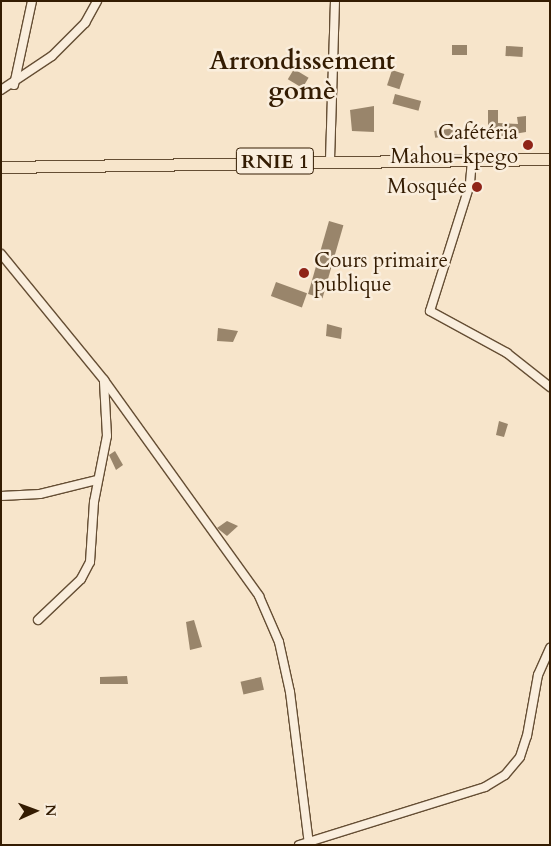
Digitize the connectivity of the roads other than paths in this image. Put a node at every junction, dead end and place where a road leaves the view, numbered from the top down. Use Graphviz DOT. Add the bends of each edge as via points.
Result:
graph roads {
  1 [pos="32,1"];
  2 [pos="97,1"];
  3 [pos="335,1"];
  4 [pos="14,85"];
  5 [pos="1,90"];
  6 [pos="550,158"];
  7 [pos="330,160"];
  8 [pos="472,160"];
  9 [pos="1,167"];
  10 [pos="1,254"];
  11 [pos="104,380"];
  12 [pos="550,387"];
  13 [pos="97,480"];
  14 [pos="1,496"];
  15 [pos="38,620"];
  16 [pos="550,648"];
  17 [pos="309,843"];
  18 [pos="298,845"];
  1 -- 4 [label="street"];
  2 -- 4 [label="street" via="78,30"];
  3 -- 7 [label="street"];
  4 -- 5 [label="street"];
  6 -- 8 [label="highway, RNIE 1"];
  7 -- 8 [label="highway, RNIE 1"];
  7 -- 9 [label="highway, RNIE 1"];
  8 -- 12 [label="street" via="470,184 430,311 507,353"];
  10 -- 11 [label="street"];
  11 -- 13 [label="street" via="107,436"];
  11 -- 17 [label="street" via="236,558 271,620 290,692"];
  13 -- 14 [label="street" via="40,494"];
  13 -- 15 [label="street" via="87,572"];
  16 -- 17 [label="street" via="538,675 520,757 506,775 485,787"];
  17 -- 18 [label="street"];
}
